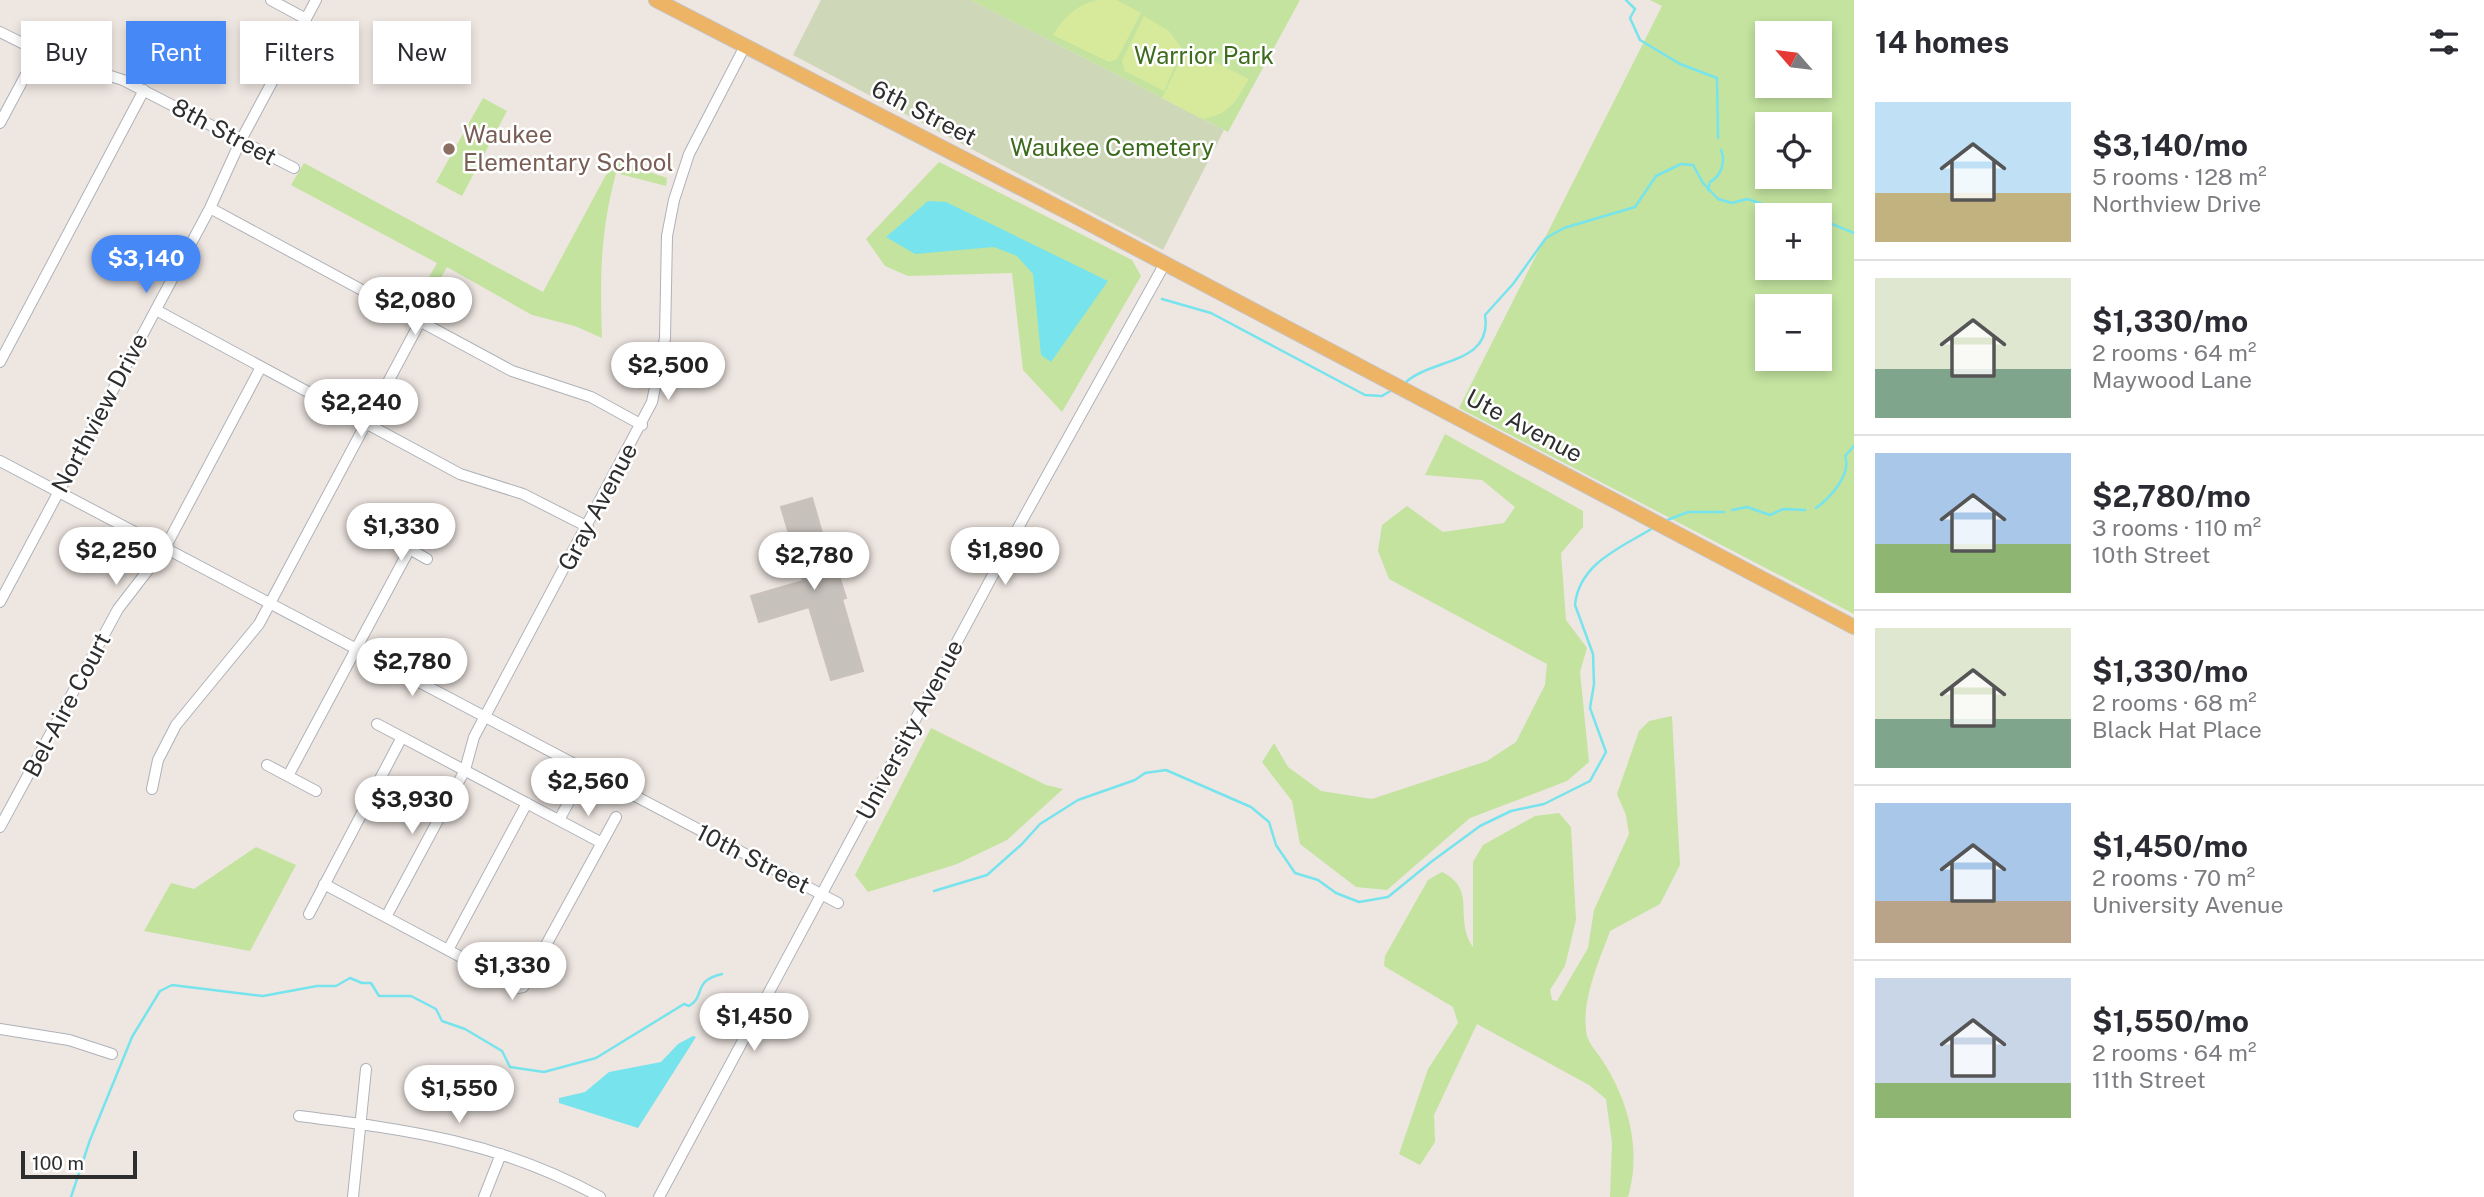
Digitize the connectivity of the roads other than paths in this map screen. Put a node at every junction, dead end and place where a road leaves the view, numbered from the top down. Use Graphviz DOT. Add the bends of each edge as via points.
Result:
graph roads {
  1 [pos="271,0"];
  2 [pos="316,0"];
  3 [pos="656,0"];
  4 [pos="306,19"];
  5 [pos="0,32"];
  6 [pos="21,43"];
  7 [pos="745,46"];
  8 [pos="112,77"];
  9 [pos="21,84"];
  10 [pos="144,90"];
  11 [pos="0,123"];
  12 [pos="241,141"];
  13 [pos="294,168"];
  14 [pos="210,208"];
  15 [pos="1167,267"];
  16 [pos="156,310"];
  17 [pos="420,322"];
  18 [pos="0,362"];
  19 [pos="261,367"];
  20 [pos="366,424"];
  21 [pos="642,425"];
  22 [pos="0,461"];
  23 [pos="58,492"];
  24 [pos="588,527"];
  25 [pos="392,539"];
  26 [pos="165,548"];
  27 [pos="409,550"];
  28 [pos="427,559"];
  29 [pos="0,603"];
  30 [pos="270,606"];
  31 [pos="1854,627"];
  32 [pos="355,650"];
  33 [pos="485,719"];
  34 [pos="377,724"];
  35 [pos="402,737"];
  36 [pos="267,765"];
  37 [pos="465,771"];
  38 [pos="585,772"];
  39 [pos="288,776"];
  40 [pos="152,789"];
  41 [pos="316,791"];
  42 [pos="527,803"];
  43 [pos="616,817"];
  44 [pos="559,820"];
  45 [pos="0,827"];
  46 [pos="601,843"];
  47 [pos="324,884"];
  48 [pos="822,895"];
  49 [pos="838,903"];
  50 [pos="309,914"];
  51 [pos="386,917"];
  52 [pos="448,950"];
  53 [pos="0,1030"];
  54 [pos="112,1054"];
  55 [pos="366,1069"];
  56 [pos="299,1116"];
  57 [pos="361,1123"];
  58 [pos="501,1154"];
  59 [pos="353,1197"];
  60 [pos="484,1197"];
  61 [pos="600,1197"];
  62 [pos="659,1197"];
  1 -- 4 [label="street"];
  2 -- 4 [label="street, Northview Drive"];
  3 -- 7 [label="main road, 6th Street"];
  4 -- 12 [label="street, Northview Drive"];
  5 -- 6 [label="street, 8th Street"];
  7 -- 15 [label="main road, 6th Street"];
  7 -- 21 [label="street, Gray Avenue" via="689,154 674,200 667,236 665,338 658,379"];
  8 -- 10 [label="street, 8th Street"];
  9 -- 11 [label="street"];
  10 -- 12 [label="street, 8th Street"];
  10 -- 18 [label="street"];
  12 -- 13 [label="street, 8th Street"];
  12 -- 14 [label="street, Northview Drive"];
  14 -- 16 [label="street, Northview Drive"];
  14 -- 17 [label="street"];
  15 -- 31 [label="main road, Ute Avenue"];
  15 -- 48 [label="street, University Avenue" via="1024,517"];
  16 -- 19 [label="street"];
  16 -- 23 [label="street, Northview Drive"];
  17 -- 20 [label="street"];
  17 -- 21 [label="street" via="512,371 591,397"];
  19 -- 20 [label="street"];
  19 -- 26 [label="street, Bel-Aire Court"];
  20 -- 24 [label="street" via="460,474 523,494"];
  20 -- 30 [label="street"];
  21 -- 24 [label="street, Gray Avenue"];
  22 -- 23 [label="street, 10th Street"];
  23 -- 26 [label="street, 10th Street"];
  23 -- 29 [label="street, Northview Drive"];
  24 -- 33 [label="street, Gray Avenue"];
  25 -- 27 [label="street"];
  26 -- 30 [label="street, 10th Street"];
  26 -- 45 [label="street, Bel-Aire Court" via="118,609"];
  27 -- 28 [label="street"];
  27 -- 32 [label="street"];
  30 -- 32 [label="street, 10th Street"];
  30 -- 40 [label="street" via="176,725 158,760"];
  32 -- 33 [label="street, 10th Street"];
  32 -- 39 [label="street"];
  33 -- 37 [label="street, Gray Avenue" via="474,737"];
  33 -- 38 [label="street, 10th Street"];
  34 -- 35 [label="street"];
  35 -- 37 [label="street"];
  35 -- 47 [label="street"];
  36 -- 39 [label="street"];
  37 -- 42 [label="street"];
  37 -- 51 [label="street, Gray Avenue"];
  38 -- 44 [label="street"];
  38 -- 48 [label="street, 10th Street"];
  39 -- 41 [label="street"];
  42 -- 44 [label="street"];
  42 -- 52 [label="street"];
  43 -- 46 [label="street"];
  44 -- 46 [label="street"];
  46 -- 52 [label="street" via="523,987"];
  47 -- 50 [label="street"];
  47 -- 51 [label="street"];
  48 -- 49 [label="street, 10th Street"];
  48 -- 62 [label="street, University Avenue"];
  51 -- 52 [label="street"];
  53 -- 54 [label="street" via="77,1041"];
  55 -- 57 [label="street"];
  56 -- 57 [label="street"];
  57 -- 58 [label="street" via="442,1136"];
  57 -- 59 [label="street"];
  58 -- 60 [label="street"];
  58 -- 61 [label="street"];
}
